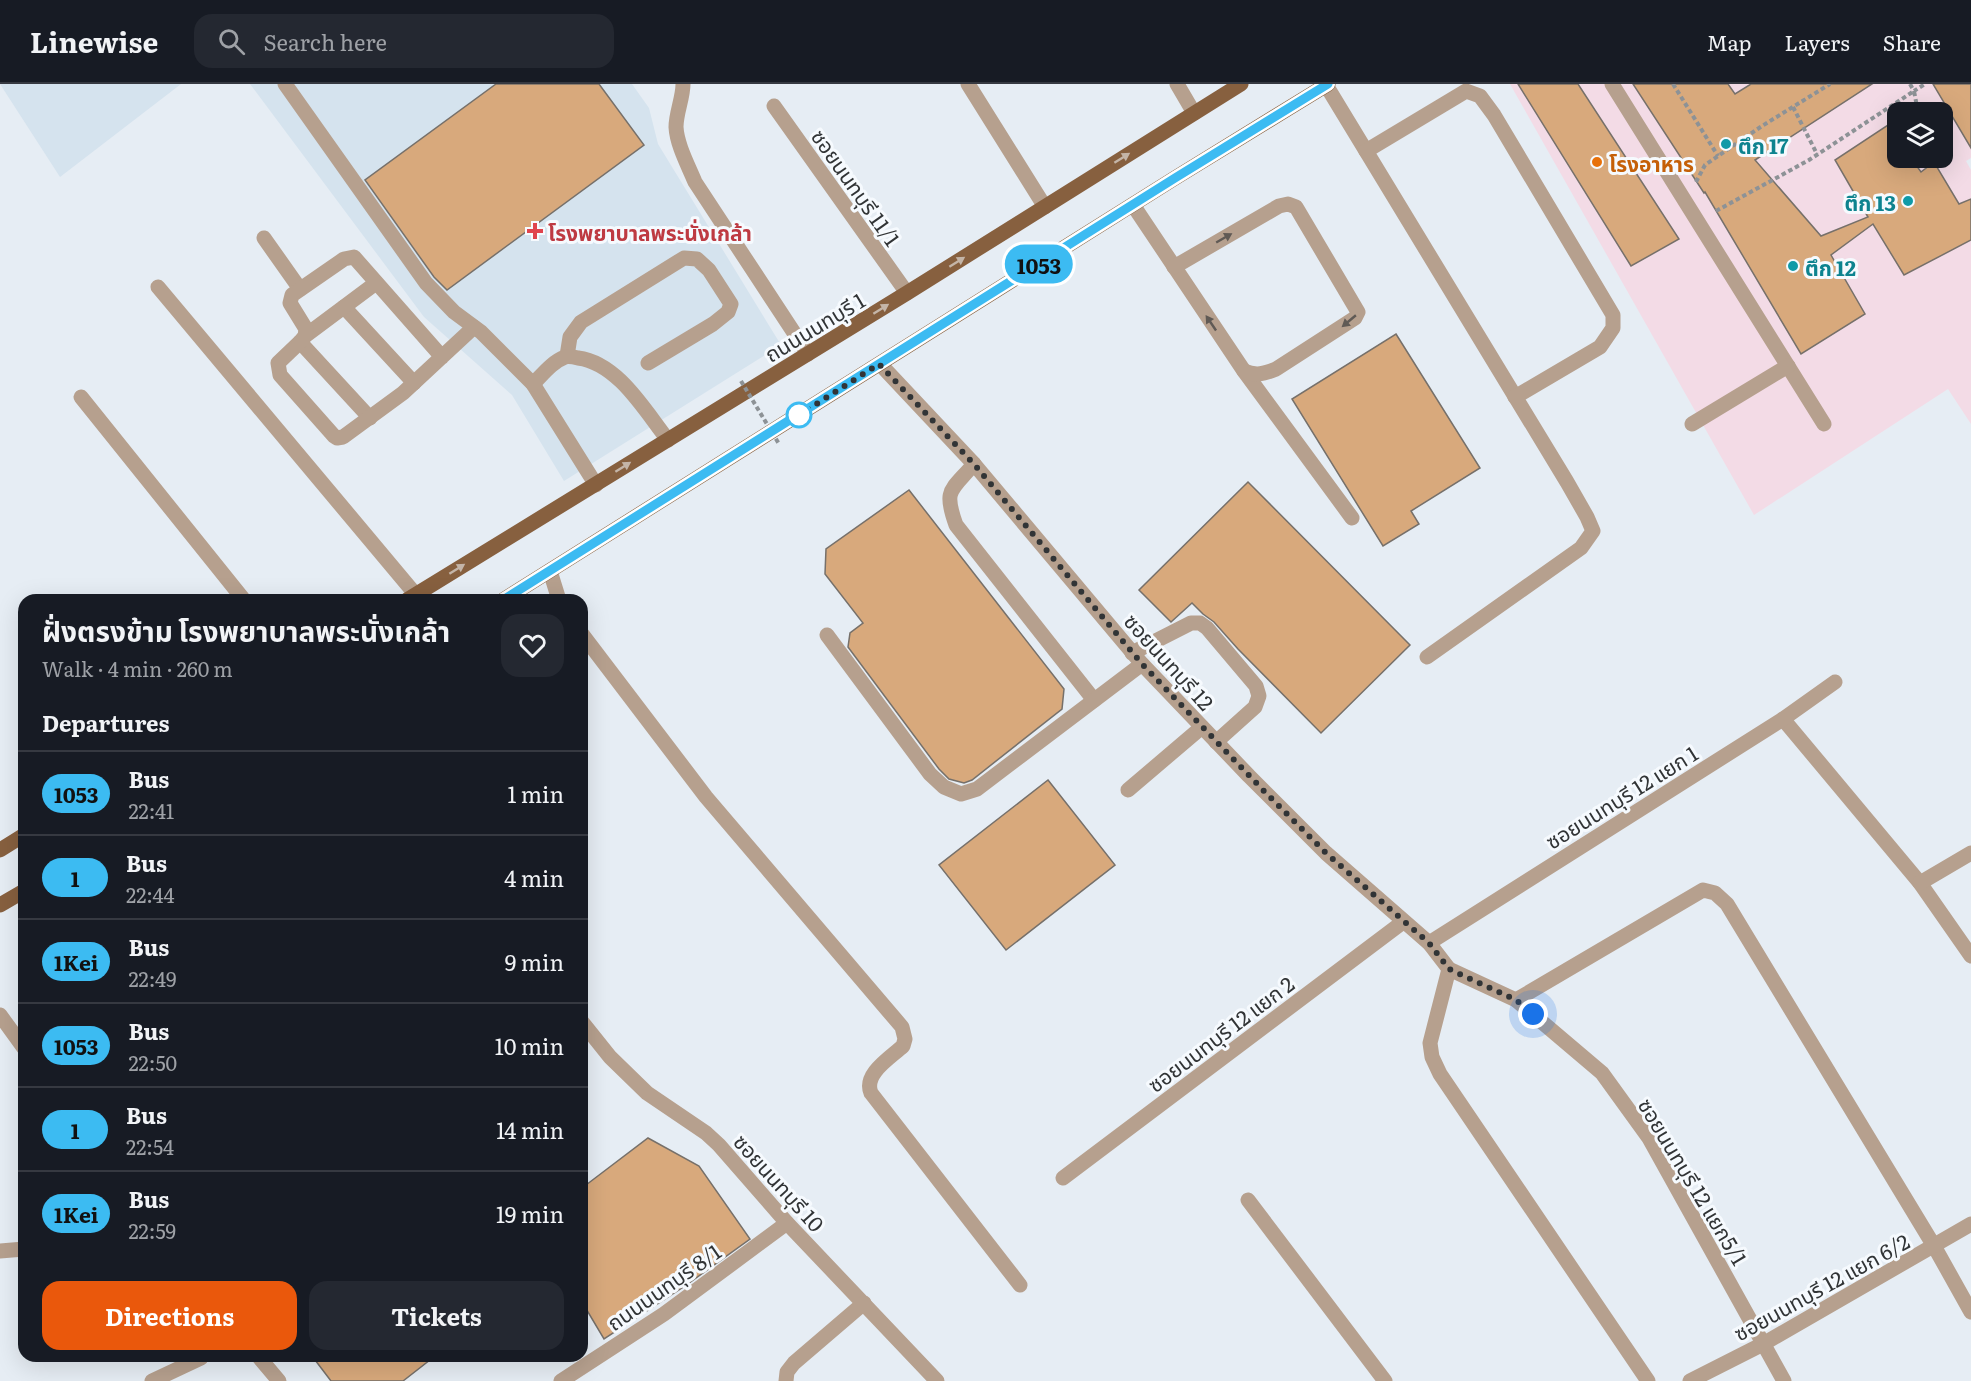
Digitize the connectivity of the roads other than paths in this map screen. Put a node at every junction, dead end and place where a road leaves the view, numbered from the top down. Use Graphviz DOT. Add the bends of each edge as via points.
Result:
graph roads {
  1 [pos="285,84"];
  2 [pos="682,84"];
  3 [pos="968,84"];
  4 [pos="1177,84"];
  5 [pos="1240,84"];
  6 [pos="1612,84"];
  7 [pos="1327,85"];
  8 [pos="774,106"];
  9 [pos="1194,112"];
  10 [pos="1366,151"];
  11 [pos="1133,206"];
  12 [pos="1045,207"];
  13 [pos="264,238"];
  14 [pos="1174,267"];
  15 [pos="376,283"];
  16 [pos="158,287"];
  17 [pos="300,289"];
  18 [pos="907,293"];
  19 [pos="344,307"];
  20 [pos="474,327"];
  21 [pos="302,339"];
  22 [pos="808,354"];
  23 [pos="567,356"];
  24 [pos="442,357"];
  25 [pos="648,363"];
  26 [pos="879,364"];
  27 [pos="1788,366"];
  28 [pos="1244,371"];
  29 [pos="414,383"];
  30 [pos="534,384"];
  31 [pos="81,397"];
  32 [pos="1515,397"];
  33 [pos="370,418"];
  34 [pos="1692,424"];
  35 [pos="1824,424"];
  36 [pos="668,440"];
  37 [pos="974,464"];
  38 [pos="596,484"];
  39 [pos="1352,518"];
  40 [pos="550,571"];
  41 [pos="239,594"];
  42 [pos="410,594"];
  43 [pos="417,594"];
  44 [pos="513,594"];
  45 [pos="557,594"];
  46 [pos="827,635"];
  47 [pos="588,642"];
  48 [pos="1427,657"];
  49 [pos="1137,659"];
  50 [pos="1835,682"];
  51 [pos="1094,700"];
  52 [pos="1783,719"];
  53 [pos="1202,727"];
  54 [pos="1216,742"];
  55 [pos="1128,790"];
  56 [pos="18,838"];
  57 [pos="0,849"];
  58 [pos="1971,853"];
  59 [pos="1920,883"];
  60 [pos="18,895"];
  61 [pos="0,906"];
  62 [pos="1403,922"];
  63 [pos="1429,943"];
  64 [pos="1971,956"];
  65 [pos="1449,969"];
  66 [pos="1516,1000"];
  67 [pos="0,1015"];
  68 [pos="588,1030"];
  69 [pos="18,1040"];
  70 [pos="1063,1178"];
  71 [pos="1248,1200"];
  72 [pos="787,1222"];
  73 [pos="1971,1224"];
  74 [pos="1934,1246"];
  75 [pos="18,1250"];
  76 [pos="0,1251"];
  77 [pos="1020,1285"];
  78 [pos="864,1303"];
  79 [pos="1971,1312"];
  80 [pos="1763,1344"];
  81 [pos="192,1362"];
  82 [pos="263,1362"];
  83 [pos="152,1381"];
  84 [pos="279,1381"];
  85 [pos="561,1381"];
  86 [pos="786,1381"];
  87 [pos="937,1381"];
  88 [pos="1384,1381"];
  89 [pos="1648,1381"];
  90 [pos="1690,1381"];
  91 [pos="1784,1381"];
  1 -- 20 [label="street" via="426,283"];
  2 -- 22 [label="street" via="676,126 695,182"];
  3 -- 12 [label="street"];
  4 -- 9 [label="street"];
  5 -- 9 [label="main road, ถนนนนทบุรี 1"];
  6 -- 27 [label="street"];
  7 -- 10 [label="street"];
  7 -- 11 [label="main road"];
  8 -- 18 [label="street, ซอยนนทบุรี 11/1"];
  12 -- 9 [label="main road, ถนนนนทบุรี 1, one-way"];
  10 -- 32 [label="street"];
  10 -- 32 [label="street" via="1466,91 1480,96 1494,115 1613,315 1613,328 1600,347"];
  11 -- 14 [label="street"];
  11 -- 26 [label="main road"];
  18 -- 12 [label="main road, ถนนนนทบุรี 1, one-way"];
  13 -- 17 [label="street"];
  28 -- 14 [label="street, one-way"];
  14 -- 28 [label="street, one-way" via="1279,206 1296,207 1358,312 1355,318 1276,369 1252,375"];
  15 -- 17 [label="street" via="354,258 344,259"];
  15 -- 19 [label="street"];
  15 -- 24 [label="street"];
  16 -- 42 [label="street"];
  17 -- 21 [label="street" via="292,295 290,303 306,329"];
  22 -- 18 [label="main road, ถนนนนทบุรี 1, one-way"];
  19 -- 21 [label="street"];
  19 -- 29 [label="street"];
  20 -- 24 [label="street"];
  20 -- 30 [label="street"];
  21 -- 33 [label="street"];
  21 -- 33 [label="street" via="278,363 280,375 334,436 343,437"];
  22 -- 36 [label="main road, ถนนนนทบุรี 1"];
  23 -- 25 [label="street" via="570,337 581,322 684,258 697,260 709,270 731,304 728,312"];
  23 -- 30 [label="street" via="549,366"];
  23 -- 36 [label="street" via="601,364 628,388"];
  24 -- 29 [label="street"];
  26 -- 37 [label="street, ซอยนนทบุรี 12"];
  26 -- 40 [label="main road"];
  27 -- 34 [label="street"];
  27 -- 35 [label="street"];
  28 -- 39 [label="street"];
  29 -- 33 [label="street"];
  30 -- 38 [label="street"];
  31 -- 41 [label="street"];
  32 -- 48 [label="street" via="1593,531 1581,548"];
  38 -- 36 [label="main road, ถนนนนทบุรี 1, one-way"];
  37 -- 49 [label="street, ซอยนนทบุรี 12"];
  37 -- 51 [label="street" via="950,492 948,504 956,525"];
  43 -- 38 [label="main road, ถนนนนทบุรี 1, one-way"];
  40 -- 44 [label="main road"];
  40 -- 45 [label="street"];
  46 -- 51 [label="street" via="930,774 944,787 961,794 977,789"];
  47 -- 77 [label="street" via="706,797 902,1027 903,1046 871,1076 871,1094"];
  49 -- 51 [label="street"];
  49 -- 53 [label="street, ซอยนนทบุรี 12"];
  49 -- 54 [label="street" via="1191,623 1207,628 1256,686 1259,696 1255,707"];
  50 -- 52 [label="street, ซอยนนทบุรี 12 แยก 1"];
  52 -- 59 [label="street"];
  52 -- 63 [label="street, ซอยนนทบุรี 12 แยก 1"];
  53 -- 54 [label="street, ซอยนนทบุรี 12"];
  53 -- 55 [label="street"];
  54 -- 62 [label="street, ซอยนนทบุรี 12" via="1326,853"];
  56 -- 57 [label="main road"];
  58 -- 59 [label="street"];
  59 -- 64 [label="street"];
  60 -- 61 [label="main road"];
  62 -- 63 [label="street, ซอยนนทบุรี 12"];
  62 -- 70 [label="street, ซอยนนทบุรี 12 แยก 2"];
  63 -- 65 [label="street, ซอยนนทบุรี 12"];
  65 -- 66 [label="street, ซอยนนทบุรี 12 แยก5/1"];
  65 -- 89 [label="street" via="1430,1043 1432,1058"];
  66 -- 74 [label="street" via="1703,890 1715,892 1727,904"];
  66 -- 80 [label="street, ซอยนนทบุรี 12 แยก5/1" via="1602,1073 1649,1138"];
  67 -- 69 [label="street"];
  68 -- 72 [label="street, ซอยนนทบุรี 10" via="647,1093 719,1145"];
  71 -- 88 [label="street"];
  72 -- 78 [label="street, ซอยนนทบุรี 10"];
  72 -- 85 [label="street, ถนนนนทบุรี 8/1" via="664,1314"];
  73 -- 74 [label="street, ซอยนนทบุรี 12 แยก 6/2"];
  74 -- 79 [label="street"];
  74 -- 80 [label="street, ซอยนนทบุรี 12 แยก 6/2"];
  75 -- 76 [label="street"];
  78 -- 86 [label="street" via="794,1363"];
  78 -- 87 [label="street, ซอยนนทบุรี 10"];
  80 -- 90 [label="street, ซอยนนทบุรี 12 แยก 6/2"];
  80 -- 91 [label="street, ซอยนนทบุรี 12 แยก5/1"];
  81 -- 83 [label="street"];
  82 -- 84 [label="street"];
}
